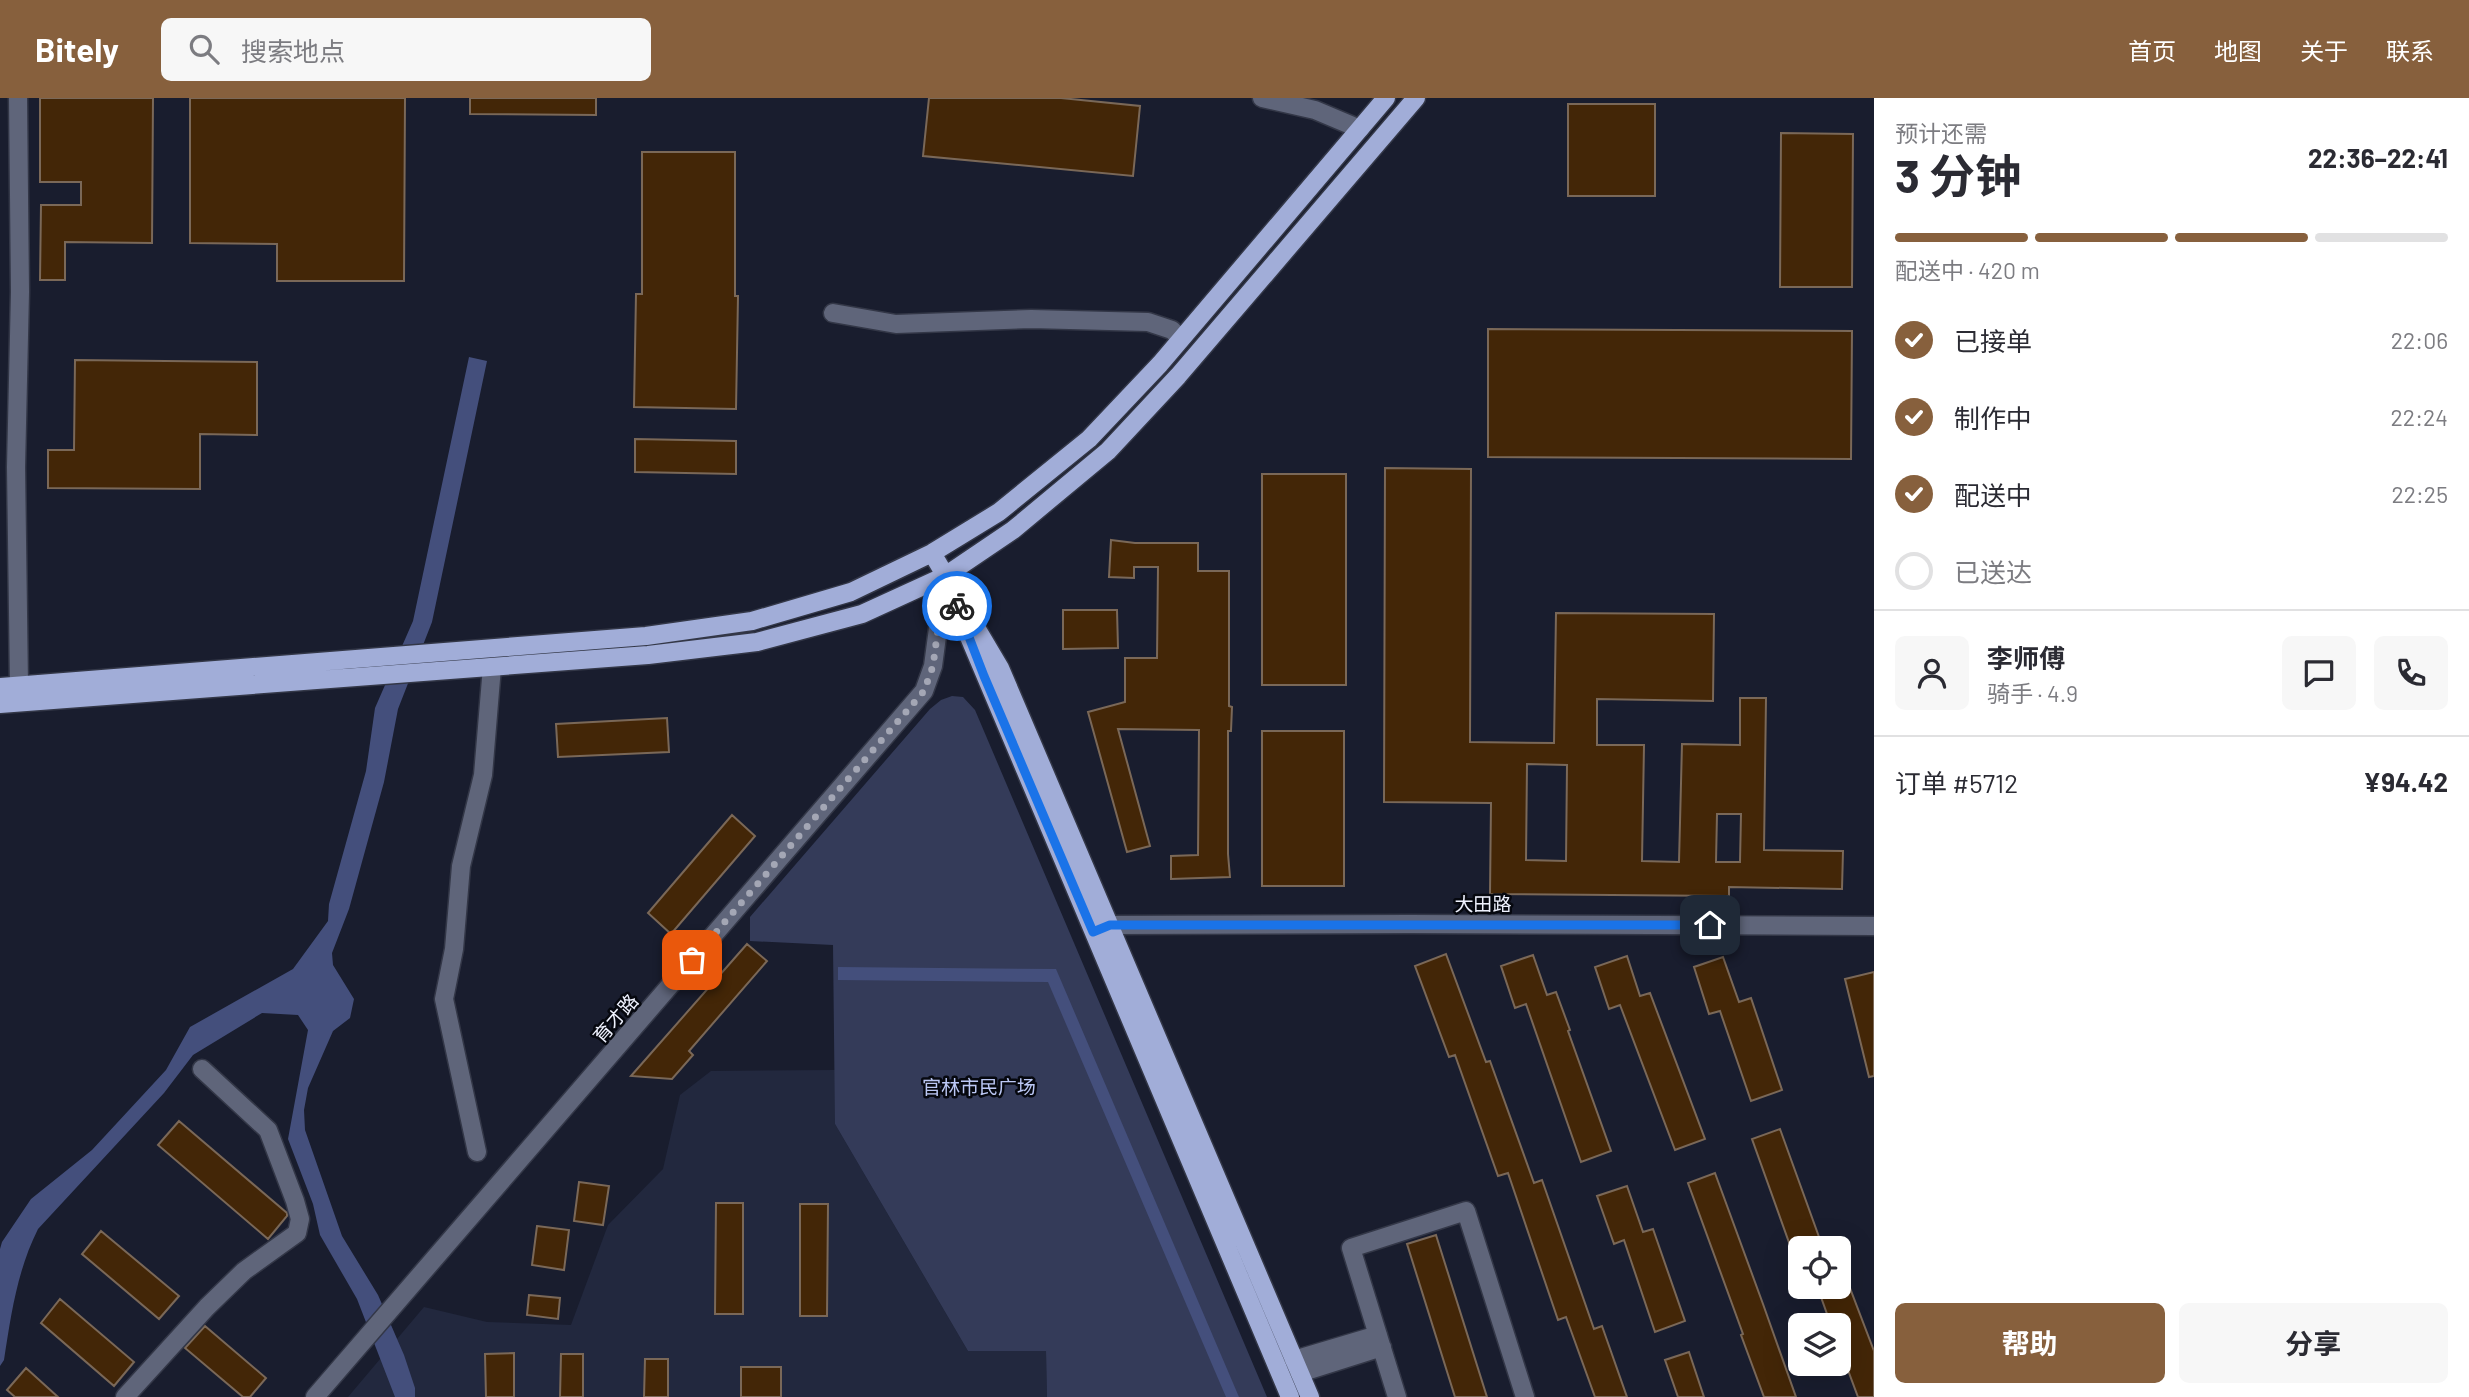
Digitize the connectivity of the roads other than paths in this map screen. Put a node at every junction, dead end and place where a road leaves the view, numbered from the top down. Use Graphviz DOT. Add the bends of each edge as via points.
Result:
graph roads {
  1 [pos="18,98"];
  2 [pos="1262,98"];
  3 [pos="1386,98"];
  4 [pos="1416,98"];
  5 [pos="1360,129"];
  6 [pos="833,313"];
  7 [pos="1181,339"];
  8 [pos="932,553"];
  9 [pos="945,576"];
  10 [pos="492,667"];
  11 [pos="19,685"];
  12 [pos="0,687"];
  13 [pos="0,704"];
  14 [pos="1874,926"];
  15 [pos="1101,929"];
  16 [pos="202,1069"];
  17 [pos="477,1152"];
  18 [pos="1380,1341"];
  19 [pos="1297,1366"];
  20 [pos="125,1397"];
  21 [pos="315,1397"];
  22 [pos="1290,1397"];
  23 [pos="1310,1397"];
  24 [pos="1397,1397"];
  25 [pos="1525,1397"];
  1 -- 11 [label="street"];
  2 -- 5 [label="street" via="1315,110"];
  3 -- 5 [label="main road"];
  4 -- 9 [label="main road" via="1108,451 1013,530"];
  5 -- 7 [label="main road"];
  6 -- 7 [label="street" via="896,324 1031,319 1149,322 1172,330"];
  7 -- 8 [label="main road" via="1089,439 999,512"];
  8 -- 9 [label="main road"];
  8 -- 11 [label="main road" via="851,592 752,621 646,636"];
  9 -- 10 [label="main road" via="862,614 757,642"];
  9 -- 15 [label="main road" via="1000,668"];
  9 -- 21 [label="street, 育才路" via="933,666 924,691"];
  10 -- 13 [label="main road"];
  10 -- 17 [label="street" via="483,775 461,866 454,949 444,999"];
  11 -- 12 [label="main road"];
  14 -- 15 [label="street, 大田路"];
  15 -- 19 [label="main road"];
  15 -- 22 [label="main road"];
  16 -- 20 [label="street" via="268,1130 295,1201 300,1219 297,1233 244,1271"];
  18 -- 19 [label="street"];
  18 -- 24 [label="street"];
  18 -- 25 [label="street" via="1351,1248 1466,1211"];
  19 -- 23 [label="main road"];
}
